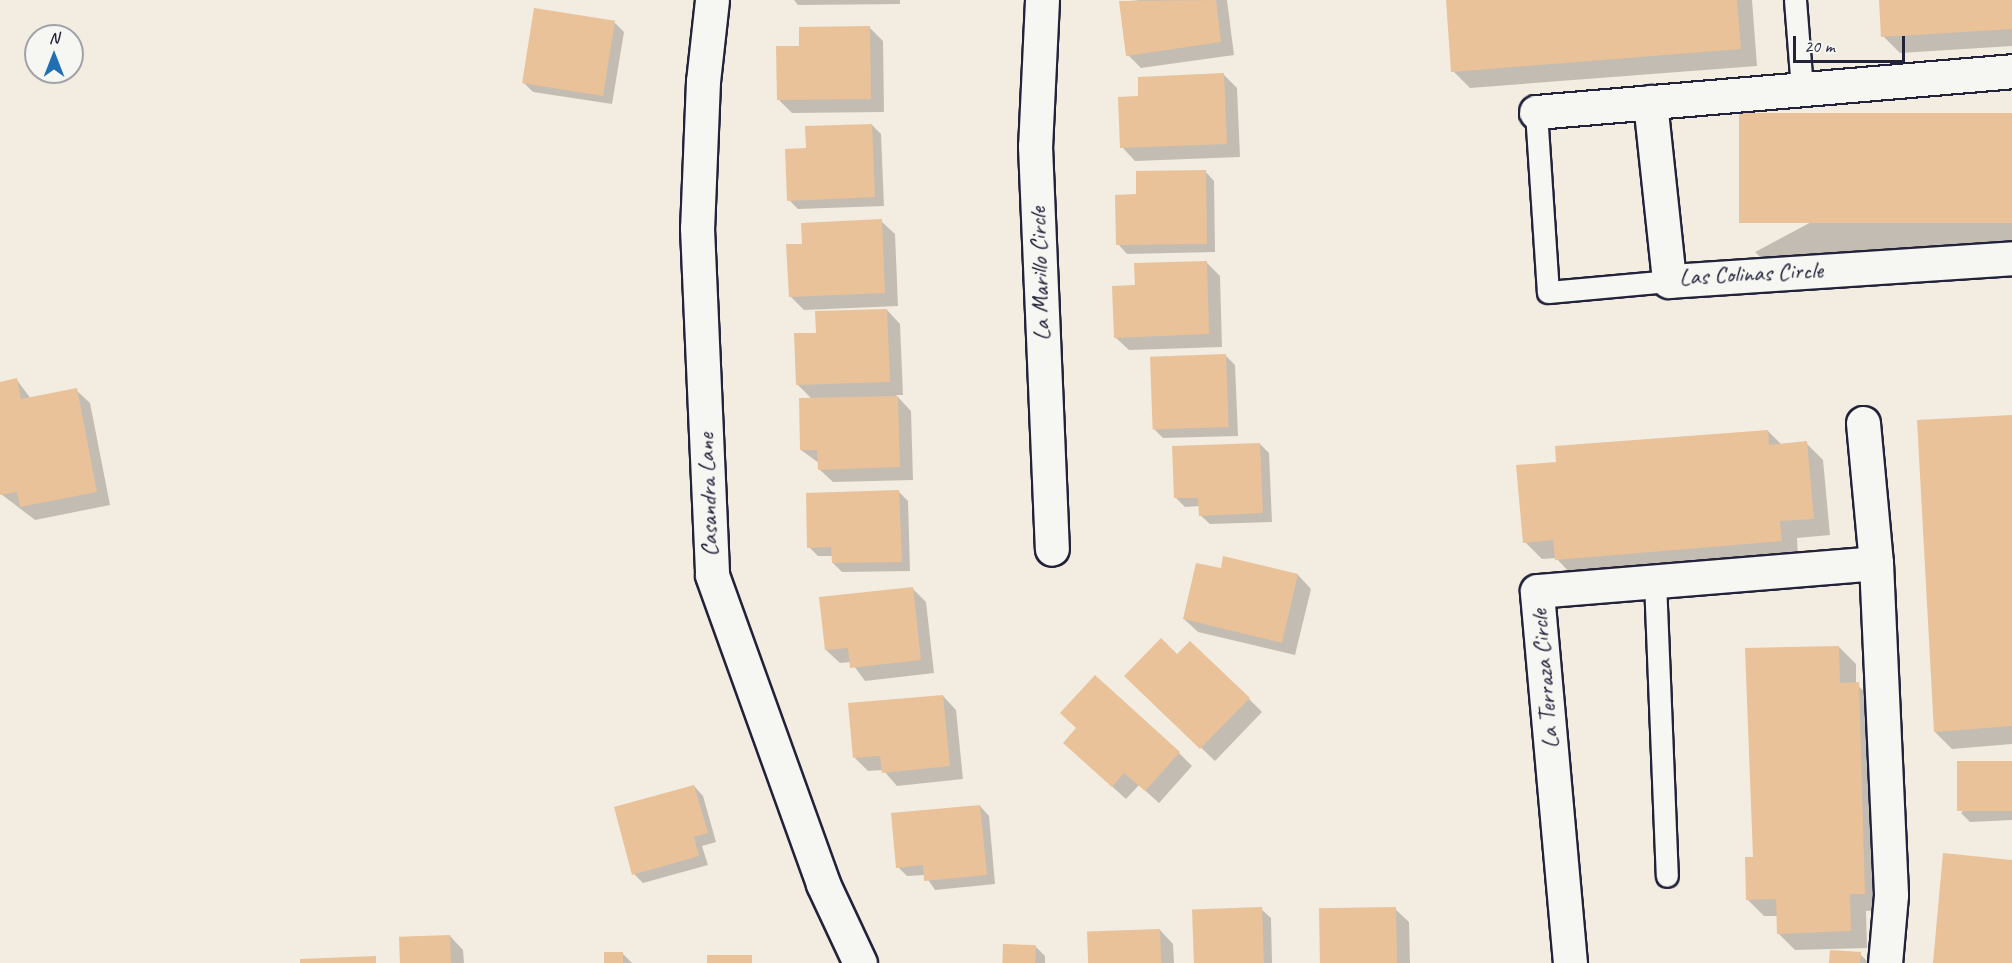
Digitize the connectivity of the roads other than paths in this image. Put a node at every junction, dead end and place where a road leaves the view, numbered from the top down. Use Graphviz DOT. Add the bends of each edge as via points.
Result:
graph roads {
  1 [pos="712,0"];
  2 [pos="1042,0"];
  3 [pos="1795,0"];
  4 [pos="2012,71"];
  5 [pos="1802,89"];
  6 [pos="1650,102"];
  7 [pos="1536,112"];
  8 [pos="2012,258"];
  9 [pos="1669,281"];
  10 [pos="1863,423"];
  11 [pos="1052,549"];
  12 [pos="1876,563"];
  13 [pos="1655,581"];
  14 [pos="1667,876"];
  15 [pos="860,963"];
  16 [pos="1570,963"];
  17 [pos="1885,963"];
  1 -- 15 [label="street, Casandra Lane" via="703,81 697,228 712,575 823,884"];
  2 -- 11 [label="street, La Marillo Circle" via="1035,146"];
  3 -- 5 [label="lane"];
  4 -- 5 [label="street"];
  5 -- 6 [label="street"];
  6 -- 7 [label="street"];
  6 -- 9 [label="street, Las Colinas Circle"];
  7 -- 9 [label="lane" via="1548,292"];
  8 -- 9 [label="street, Las Colinas Circle"];
  10 -- 12 [label="street"];
  12 -- 13 [label="street, La Terraza Circle"];
  12 -- 17 [label="street" via="1891,896"];
  13 -- 14 [label="lane"];
  13 -- 16 [label="street, La Terraza Circle" via="1537,591"];
}
